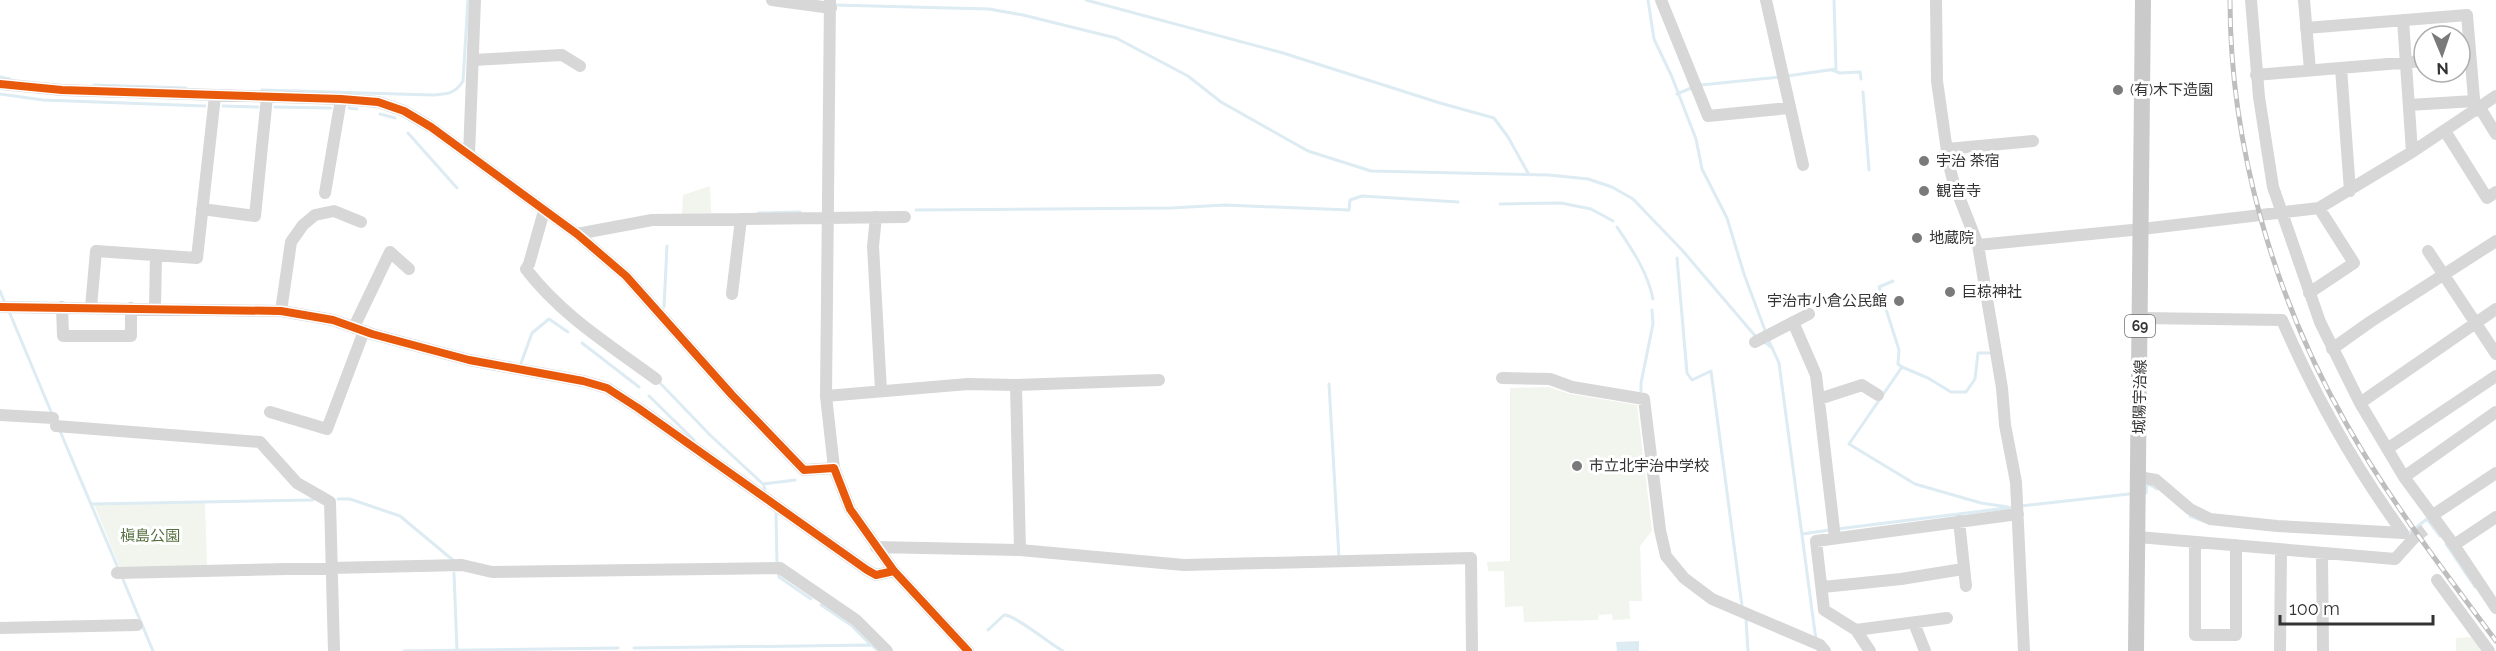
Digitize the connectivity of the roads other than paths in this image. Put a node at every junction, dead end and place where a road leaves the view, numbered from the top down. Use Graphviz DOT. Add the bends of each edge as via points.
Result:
graph roads {
  1 [pos="475,0"];
  2 [pos="772,0"];
  3 [pos="1661,0"];
  4 [pos="1767,0"];
  5 [pos="1936,0"];
  6 [pos="2143,0"];
  7 [pos="2251,0"];
  8 [pos="2304,0"];
  9 [pos="831,4"];
  10 [pos="2403,20"];
  11 [pos="2467,24"];
  12 [pos="2306,28"];
  13 [pos="473,60"];
  14 [pos="2412,62"];
  15 [pos="2406,63"];
  16 [pos="580,66"];
  17 [pos="2341,68"];
  18 [pos="2310,70"];
  19 [pos="2256,75"];
  20 [pos="0,84"];
  21 [pos="2471,84"];
  22 [pos="215,96"];
  23 [pos="2496,96"];
  24 [pos="267,98"];
  25 [pos="341,99"];
  26 [pos="2409,105"];
  27 [pos="2476,107"];
  28 [pos="1789,108"];
  29 [pos="2445,131"];
  30 [pos="2496,134"];
  31 [pos="2033,141"];
  32 [pos="1947,149"];
  33 [pos="2412,152"];
  34 [pos="469,155"];
  35 [pos="1803,165"];
  36 [pos="2350,191"];
  37 [pos="2496,192"];
  38 [pos="326,193"];
  39 [pos="2319,208"];
  40 [pos="202,209"];
  41 [pos="544,211"];
  42 [pos="2281,213"];
  43 [pos="828,217"];
  44 [pos="876,217"];
  45 [pos="905,217"];
  46 [pos="741,219"];
  47 [pos="361,222"];
  48 [pos="2142,229"];
  49 [pos="577,234"];
  50 [pos="2496,241"];
  51 [pos="1978,245"];
  52 [pos="2428,251"];
  53 [pos="156,255"];
  54 [pos="409,269"];
  55 [pos="2443,276"];
  56 [pos="2309,293"];
  57 [pos="732,294"];
  58 [pos="1,306"];
  59 [pos="62,307"];
  60 [pos="91,307"];
  61 [pos="131,308"];
  62 [pos="155,309"];
  63 [pos="2496,309"];
  64 [pos="281,311"];
  65 [pos="1809,314"];
  66 [pos="2141,318"];
  67 [pos="1794,322"];
  68 [pos="2475,323"];
  69 [pos="359,329"];
  70 [pos="1755,342"];
  71 [pos="2332,349"];
  72 [pos="2496,354"];
  73 [pos="2496,376"];
  74 [pos="1502,378"];
  75 [pos="656,379"];
  76 [pos="1159,380"];
  77 [pos="1016,385"];
  78 [pos="880,391"];
  79 [pos="1878,395"];
  80 [pos="826,396"];
  81 [pos="1819,399"];
  82 [pos="2360,403"];
  83 [pos="270,412"];
  84 [pos="2496,412"];
  85 [pos="0,415"];
  86 [pos="2387,448"];
  87 [pos="834,468"];
  88 [pos="2496,473"];
  89 [pos="2139,477"];
  90 [pos="2404,477"];
  91 [pos="2018,509"];
  92 [pos="2496,517"];
  93 [pos="1959,521"];
  94 [pos="2432,522"];
  95 [pos="2138,537"];
  96 [pos="2415,537"];
  97 [pos="1835,538"];
  98 [pos="2195,542"];
  99 [pos="2236,545"];
  100 [pos="2454,545"];
  101 [pos="876,547"];
  102 [pos="1020,550"];
  103 [pos="2281,550"];
  104 [pos="2322,555"];
  105 [pos="332,568"];
  106 [pos="1963,568"];
  107 [pos="894,571"];
  108 [pos="117,573"];
  109 [pos="2437,580"];
  110 [pos="1966,586"];
  111 [pos="1822,587"];
  112 [pos="2492,592"];
  113 [pos="2496,608"];
  114 [pos="1947,618"];
  115 [pos="1914,623"];
  116 [pos="137,625"];
  117 [pos="0,627"];
  118 [pos="1856,630"];
  119 [pos="1818,646"];
  120 [pos="334,651"];
  121 [pos="887,651"];
  122 [pos="968,651"];
  123 [pos="1472,651"];
  124 [pos="1870,651"];
  125 [pos="1925,651"];
  126 [pos="2024,651"];
  127 [pos="2136,651"];
  128 [pos="2280,651"];
  129 [pos="2323,651"];
  130 [pos="2489,651"];
  1 -- 13 [label="street"];
  2 -- 9 [label="street"];
  3 -- 28 [label="street" via="1708,117"];
  4 -- 28 [label="street"];
  5 -- 32 [label="street" via="1937,81"];
  6 -- 48 [label="main road, 城陽宇治線 / 69"];
  7 -- 19 [label="street"];
  8 -- 12 [label="street"];
  9 -- 43 [label="street"];
  10 -- 11 [label="street" via="2467,15"];
  10 -- 12 [label="street"];
  10 -- 15 [label="street"];
  12 -- 18 [label="street"];
  13 -- 16 [label="street" via="562,55"];
  13 -- 34 [label="street"];
  14 -- 15 [label="street"];
  15 -- 17 [label="street"];
  15 -- 26 [label="street"];
  17 -- 18 [label="street"];
  17 -- 36 [label="street"];
  18 -- 19 [label="street"];
  19 -- 42 [label="street" via="2264,138"];
  20 -- 22 [label="street"];
  21 -- 27 [label="street"];
  22 -- 24 [label="street"];
  22 -- 40 [label="street"];
  23 -- 27 [label="street"];
  24 -- 25 [label="street"];
  24 -- 40 [label="street" via="255,216"];
  25 -- 34 [label="street" via="378,102 404,111"];
  25 -- 38 [label="street"];
  26 -- 27 [label="street"];
  26 -- 33 [label="street"];
  27 -- 29 [label="street"];
  27 -- 30 [label="street"];
  28 -- 35 [label="street"];
  29 -- 33 [label="street"];
  29 -- 37 [label="street" via="2487,198"];
  31 -- 32 [label="street"];
  32 -- 51 [label="street" via="1954,184"];
  33 -- 36 [label="street"];
  34 -- 41 [label="street"];
  36 -- 39 [label="street"];
  39 -- 42 [label="street"];
  39 -- 56 [label="street" via="2354,263"];
  40 -- 53 [label="street" via="197,258"];
  41 -- 49 [label="street"];
  41 -- 75 [label="street" via="526,269 572,318"];
  42 -- 48 [label="street"];
  42 -- 56 [label="street"];
  43 -- 44 [label="street"];
  43 -- 46 [label="street"];
  43 -- 80 [label="street"];
  44 -- 45 [label="street"];
  44 -- 78 [label="street" via="873,246"];
  46 -- 49 [label="street" via="652,220"];
  46 -- 57 [label="street"];
  47 -- 64 [label="street" via="334,212 315,215 303,225 291,242"];
  48 -- 51 [label="street"];
  48 -- 66 [label="main road, 城陽宇治線 / 69"];
  49 -- 87 [label="street" via="626,276 804,470"];
  50 -- 55 [label="street"];
  51 -- 91 [label="street"];
  52 -- 55 [label="street"];
  53 -- 60 [label="street" via="96,251"];
  53 -- 62 [label="street"];
  54 -- 69 [label="street" via="390,252"];
  55 -- 68 [label="street"];
  55 -- 71 [label="street"];
  56 -- 71 [label="street"];
  58 -- 59 [label="street"];
  59 -- 60 [label="street"];
  59 -- 61 [label="street" via="63,336 131,336"];
  60 -- 61 [label="street"];
  61 -- 62 [label="street"];
  62 -- 64 [label="street"];
  63 -- 68 [label="street"];
  64 -- 69 [label="street"];
  65 -- 67 [label="street"];
  66 -- 89 [label="main road, 城陽宇治線 / 69"];
  66 -- 89 [label="street" via="2283,320 2332,425 2403,533 2210,519 2190,509 2156,480"];
  67 -- 70 [label="street"];
  67 -- 81 [label="street" via="1816,375"];
  68 -- 72 [label="street"];
  68 -- 82 [label="street"];
  69 -- 83 [label="street" via="327,429"];
  69 -- 107 [label="street" via="469,360 607,388 867,570 876,575"];
  71 -- 82 [label="street"];
  73 -- 86 [label="street"];
  74 -- 119 [label="street" via="1550,379 1572,387 1644,399 1666,556 1684,578 1712,599"];
  76 -- 77 [label="street"];
  77 -- 78 [label="street" via="968,384"];
  77 -- 102 [label="street"];
  78 -- 80 [label="street"];
  79 -- 81 [label="street" via="1862,385"];
  80 -- 87 [label="street"];
  81 -- 97 [label="street"];
  82 -- 86 [label="street"];
  84 -- 90 [label="street"];
  85 -- 105 [label="street" via="260,442 297,483 330,502"];
  86 -- 90 [label="street"];
  87 -- 101 [label="street" via="850,509"];
  88 -- 94 [label="street"];
  89 -- 95 [label="main road, 城陽宇治線 / 69"];
  90 -- 94 [label="street"];
  91 -- 93 [label="street"];
  91 -- 126 [label="street"];
  92 -- 100 [label="street"];
  93 -- 97 [label="street"];
  93 -- 106 [label="street"];
  94 -- 100 [label="street"];
  95 -- 98 [label="street"];
  95 -- 127 [label="main road, 城陽宇治線 / 69"];
  96 -- 104 [label="street" via="2395,559"];
  97 -- 111 [label="street" via="1816,541"];
  98 -- 99 [label="street"];
  98 -- 99 [label="street" via="2195,635 2236,635"];
  99 -- 103 [label="street"];
  100 -- 112 [label="street"];
  101 -- 102 [label="street"];
  101 -- 107 [label="street"];
  102 -- 123 [label="street" via="1184,565 1471,558"];
  103 -- 104 [label="street"];
  103 -- 128 [label="street"];
  104 -- 129 [label="street"];
  105 -- 108 [label="street"];
  105 -- 120 [label="street"];
  105 -- 121 [label="street" via="462,566 492,572 780,568 856,620"];
  106 -- 110 [label="street"];
  106 -- 111 [label="street"];
  107 -- 122 [label="street"];
  109 -- 130 [label="street"];
  111 -- 118 [label="street" via="1824,610"];
  112 -- 113 [label="street"];
  114 -- 115 [label="street"];
  115 -- 118 [label="street"];
  115 -- 125 [label="street"];
  116 -- 117 [label="street"];
  118 -- 124 [label="street"];
}
